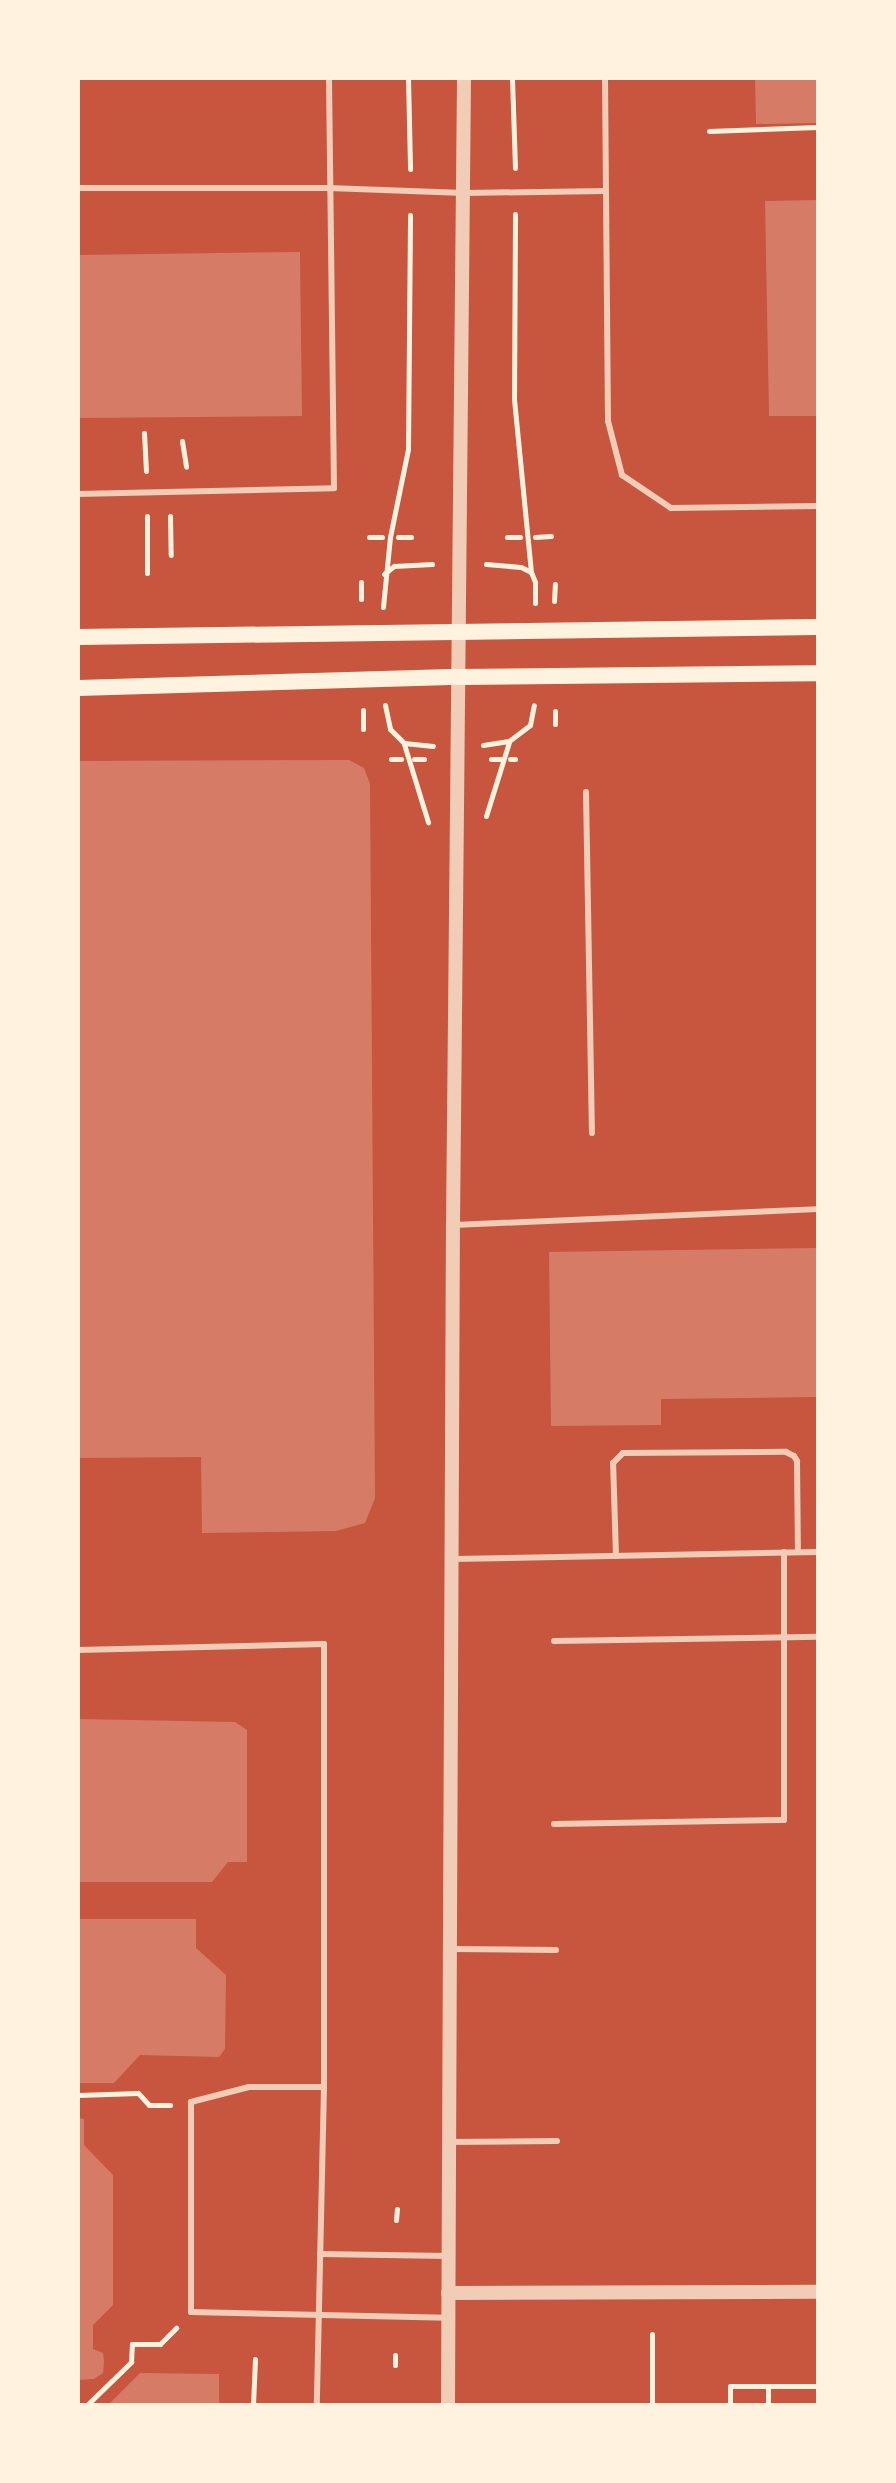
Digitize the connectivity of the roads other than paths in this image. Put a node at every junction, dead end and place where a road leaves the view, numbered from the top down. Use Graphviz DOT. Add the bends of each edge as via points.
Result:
graph roads {
  1 [pos="329,78"];
  2 [pos="464,78"];
  3 [pos="605,78"];
  4 [pos="78,188"];
  5 [pos="329,188"];
  6 [pos="605,191"];
  7 [pos="464,193"];
  8 [pos="78,494"];
  9 [pos="818,506"];
  10 [pos="818,627"];
  11 [pos="460,630"];
  12 [pos="78,637"];
  13 [pos="818,673"];
  14 [pos="459,677"];
  15 [pos="78,688"];
  16 [pos="586,792"];
  17 [pos="592,1133"];
  18 [pos="818,1209"];
  19 [pos="453,1225"];
  20 [pos="784,1552"];
  21 [pos="798,1552"];
  22 [pos="818,1552"];
  23 [pos="616,1556"];
  24 [pos="453,1559"];
  25 [pos="784,1637"];
  26 [pos="818,1637"];
  27 [pos="554,1641"];
  28 [pos="78,1650"];
  29 [pos="554,1824"];
  30 [pos="451,1949"];
  31 [pos="556,1950"];
  32 [pos="324,2087"];
  33 [pos="557,2141"];
  34 [pos="449,2142"];
  35 [pos="320,2254"];
  36 [pos="449,2256"];
  37 [pos="818,2292"];
  38 [pos="448,2293"];
  39 [pos="319,2316"];
  40 [pos="448,2318"];
  41 [pos="317,2405"];
  42 [pos="448,2405"];
  1 -- 5 [label="lane"];
  2 -- 7 [label="street"];
  3 -- 6 [label="lane"];
  4 -- 5 [label="lane"];
  5 -- 7 [label="lane"];
  5 -- 8 [label="lane" via="334,488"];
  6 -- 7 [label="lane"];
  6 -- 9 [label="lane" via="608,421 622,475 671,508"];
  7 -- 11 [label="street"];
  10 -- 11 [label="main road"];
  11 -- 12 [label="main road"];
  11 -- 14 [label="street"];
  13 -- 14 [label="main road"];
  14 -- 15 [label="main road"];
  14 -- 19 [label="street"];
  16 -- 17 [label="lane"];
  18 -- 19 [label="lane"];
  19 -- 24 [label="street"];
  20 -- 21 [label="lane"];
  20 -- 23 [label="lane"];
  20 -- 25 [label="lane"];
  21 -- 22 [label="lane"];
  21 -- 23 [label="lane" via="797,1461 786,1452 617,1455"];
  23 -- 24 [label="lane"];
  24 -- 30 [label="street"];
  25 -- 26 [label="lane"];
  25 -- 27 [label="lane"];
  25 -- 29 [label="lane" via="784,1820"];
  28 -- 32 [label="lane" via="324,1644"];
  30 -- 31 [label="lane"];
  30 -- 34 [label="street"];
  32 -- 35 [label="lane"];
  32 -- 39 [label="lane" via="249,2087 191,2102 191,2312"];
  33 -- 34 [label="lane"];
  34 -- 36 [label="street"];
  35 -- 36 [label="lane"];
  35 -- 39 [label="lane"];
  36 -- 38 [label="street"];
  37 -- 38 [label="street"];
  38 -- 40 [label="street"];
  39 -- 40 [label="lane"];
  39 -- 41 [label="lane"];
  40 -- 42 [label="street"];
}
